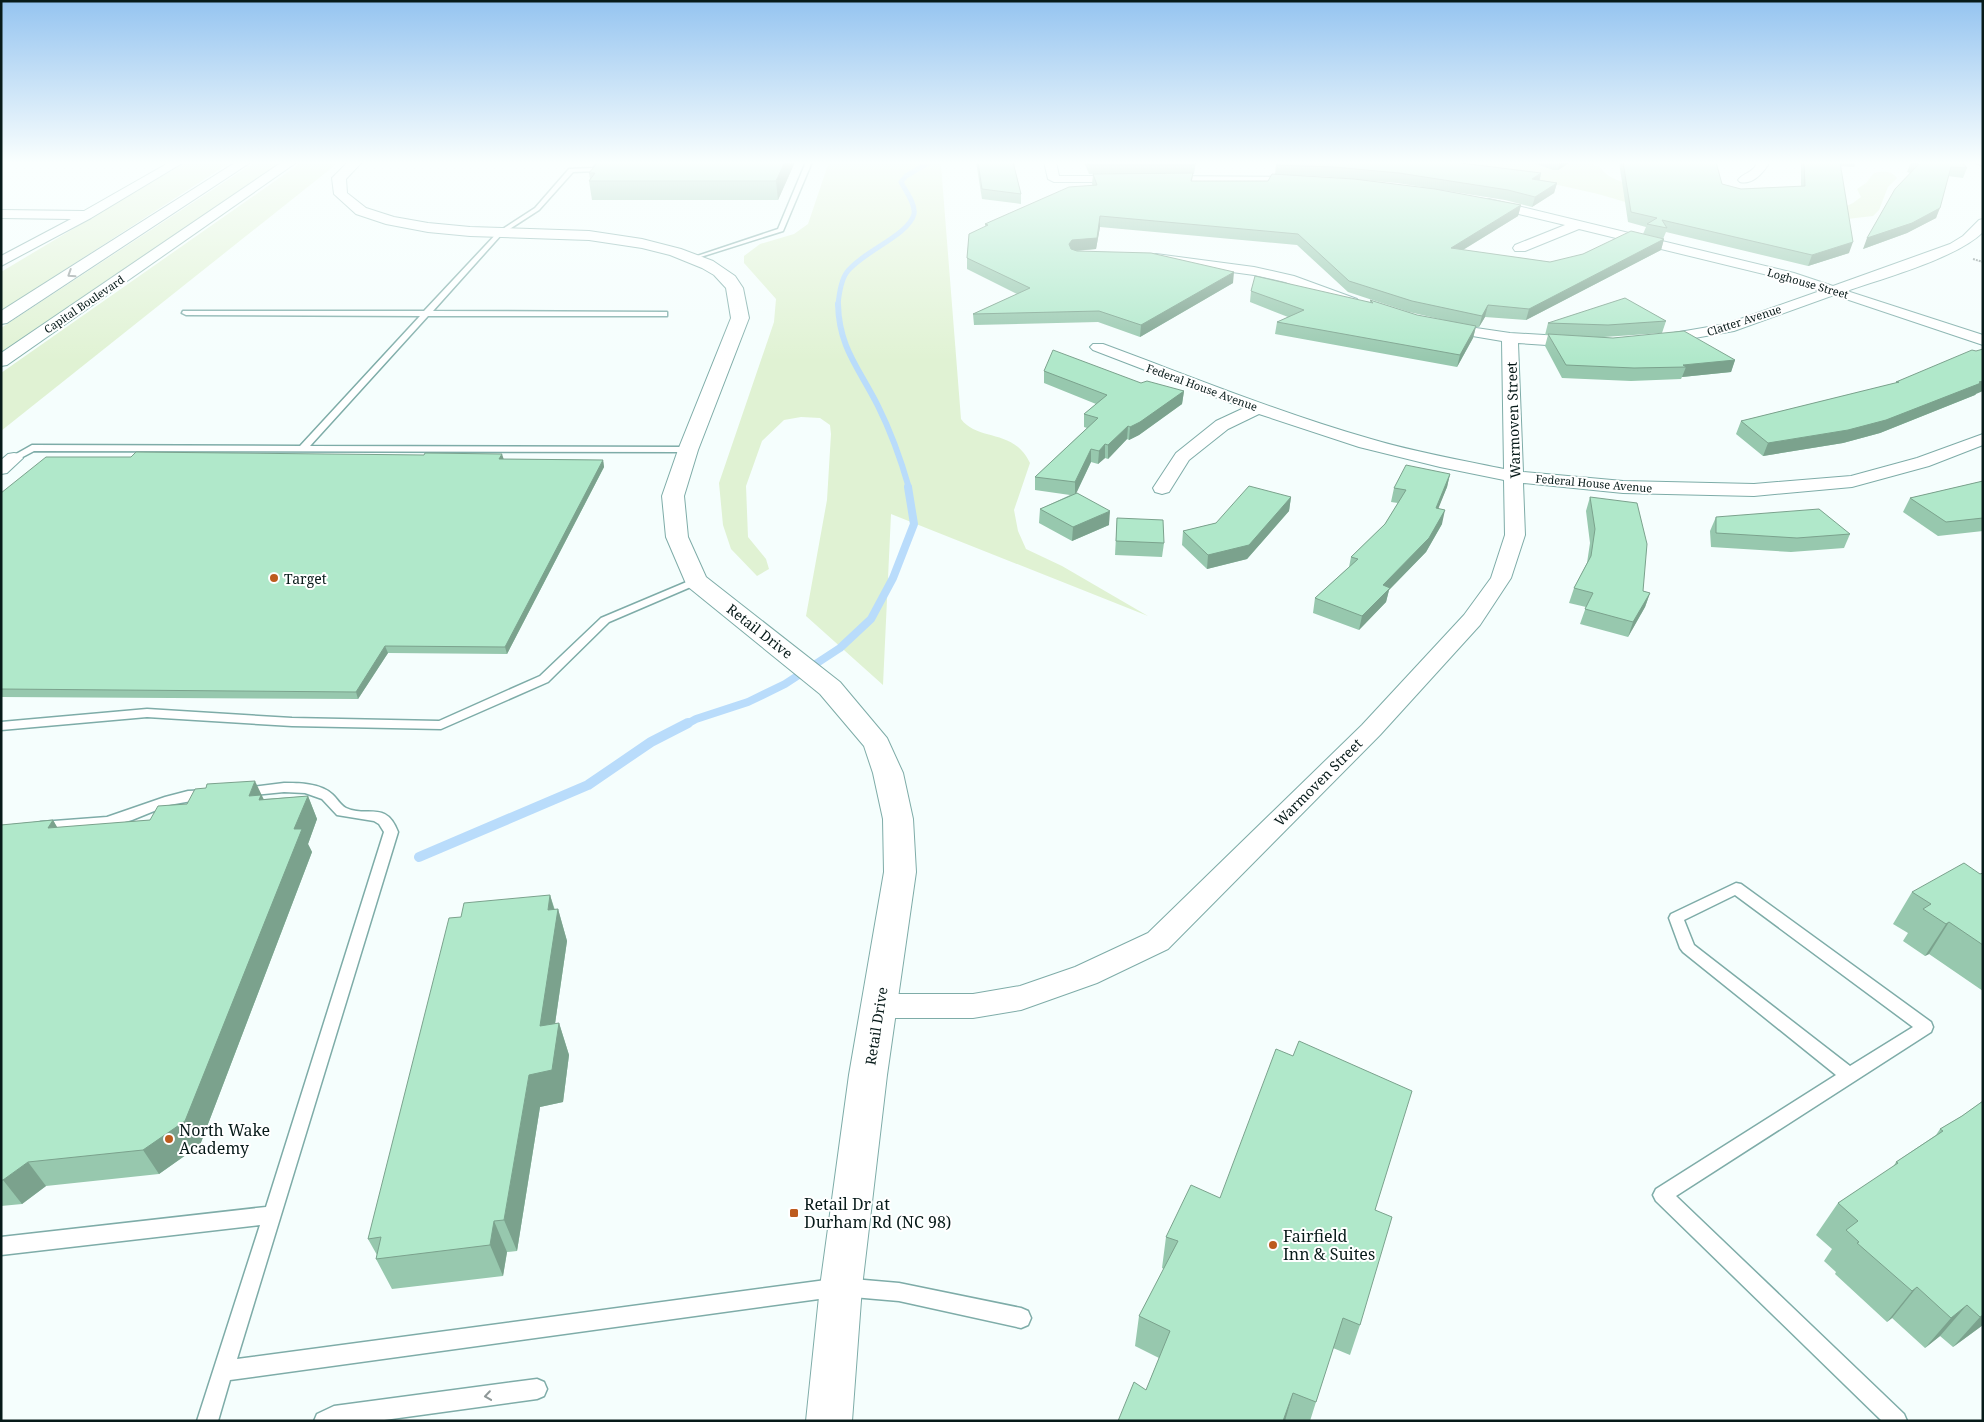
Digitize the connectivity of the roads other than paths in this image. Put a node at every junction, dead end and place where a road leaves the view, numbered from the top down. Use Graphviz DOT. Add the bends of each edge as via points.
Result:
graph roads {
  1 [pos="63,228"];
  2 [pos="142,228"];
  3 [pos="195,228"];
  4 [pos="436,228"];
  5 [pos="507,228"];
  6 [pos="782,228"];
  7 [pos="1568,228"];
  8 [pos="1597,228"];
  9 [pos="1979,228"];
  10 [pos="500,233"];
  11 [pos="1520,248"];
  12 [pos="1142,257"];
  13 [pos="693,259"];
  14 [pos="1,262"];
  15 [pos="1834,290"];
  16 [pos="1366,307"];
  17 [pos="186,313"];
  18 [pos="427,313"];
  19 [pos="664,314"];
  20 [pos="1,319"];
  21 [pos="1430,324"];
  22 [pos="1510,338"];
  23 [pos="1983,340"];
  24 [pos="1646,341"];
  25 [pos="1589,342"];
  26 [pos="1098,347"];
  27 [pos="1,361"];
  28 [pos="1258,408"];
  29 [pos="1983,439"];
  30 [pos="303,448"];
  31 [pos="688,450"];
  32 [pos="8,463"];
  33 [pos="1515,477"];
  34 [pos="1162,488"];
  35 [pos="696,581"];
  36 [pos="1,726"];
  37 [pos="28,828"];
  38 [pos="878,1006"];
  39 [pos="1850,1076"];
  40 [pos="273,1215"];
  41 [pos="1,1246"];
  42 [pos="842,1287"];
  43 [pos="1021,1318"];
  44 [pos="223,1371"];
  45 [pos="536,1390"];
  46 [pos="330,1419"];
  47 [pos="207,1421"];
  48 [pos="829,1421"];
  49 [pos="1898,1421"];
  1 -- 14 [label="street"];
  2 -- 20 [label="main road, one-way"];
  3 -- 27 [label="main road, Capital Boulevard"];
  4 -- 10 [label="main road, Retail Drive"];
  5 -- 10 [label="lane"];
  6 -- 13 [label="lane"];
  7 -- 11 [label="street"];
  8 -- 15 [label="street, Loghouse Street"];
  9 -- 15 [label="street, Clatter Avenue" via="1956,246"];
  10 -- 13 [label="main road, Retail Drive" via="615,238 671,250"];
  10 -- 18 [label="lane"];
  12 -- 16 [label="street" via="1254,271"];
  13 -- 31 [label="main road, Retail Drive" via="728,278 738,295 740,318"];
  15 -- 23 [label="street, Loghouse Street"];
  15 -- 24 [label="street, Clatter Avenue" via="1729,328"];
  17 -- 18 [label="lane"];
  18 -- 19 [label="lane"];
  18 -- 30 [label="lane"];
  21 -- 22 [label="street"];
  22 -- 25 [label="street"];
  22 -- 33 [label="street, Warmoven Street"];
  26 -- 28 [label="street, Federal House Avenue"];
  28 -- 33 [label="street, Federal House Avenue" via="1365,443"];
  28 -- 34 [label="street" via="1222,425 1182,457"];
  29 -- 33 [label="street, Federal House Avenue" via="1923,462 1852,481 1754,490 1623,487"];
  30 -- 31 [label="lane"];
  30 -- 32 [label="lane" via="32,448"];
  31 -- 35 [label="main road, Retail Drive" via="673,496 677,537"];
  33 -- 38 [label="street, Warmoven Street" via="1515,535 1501,578 1472,620 1371,730 1158,941 1086,975 1022,998 973,1006"];
  35 -- 36 [label="lane" via="605,620 544,679 441,725 292,722 147,713"];
  35 -- 38 [label="main road, Retail Drive" via="830,688 877,744 888,773 898,819 900,872"];
  37 -- 40 [label="lane" via="107,822 188,796 296,788 328,796 337,810 377,816 389,824 391,832"];
  38 -- 42 [label="main road, Retail Drive"];
  39 -- 39 [label="lane" via="1925,1027 1736,888 1676,918 1688,948"];
  39 -- 49 [label="lane" via="1662,1195"];
  40 -- 41 [label="lane"];
  40 -- 44 [label="lane"];
  42 -- 43 [label="lane" via="899,1292"];
  42 -- 44 [label="lane"];
  42 -- 48 [label="main road, Retail Drive"];
  44 -- 47 [label="lane"];
  45 -- 46 [label="lane, one-way"];
}
